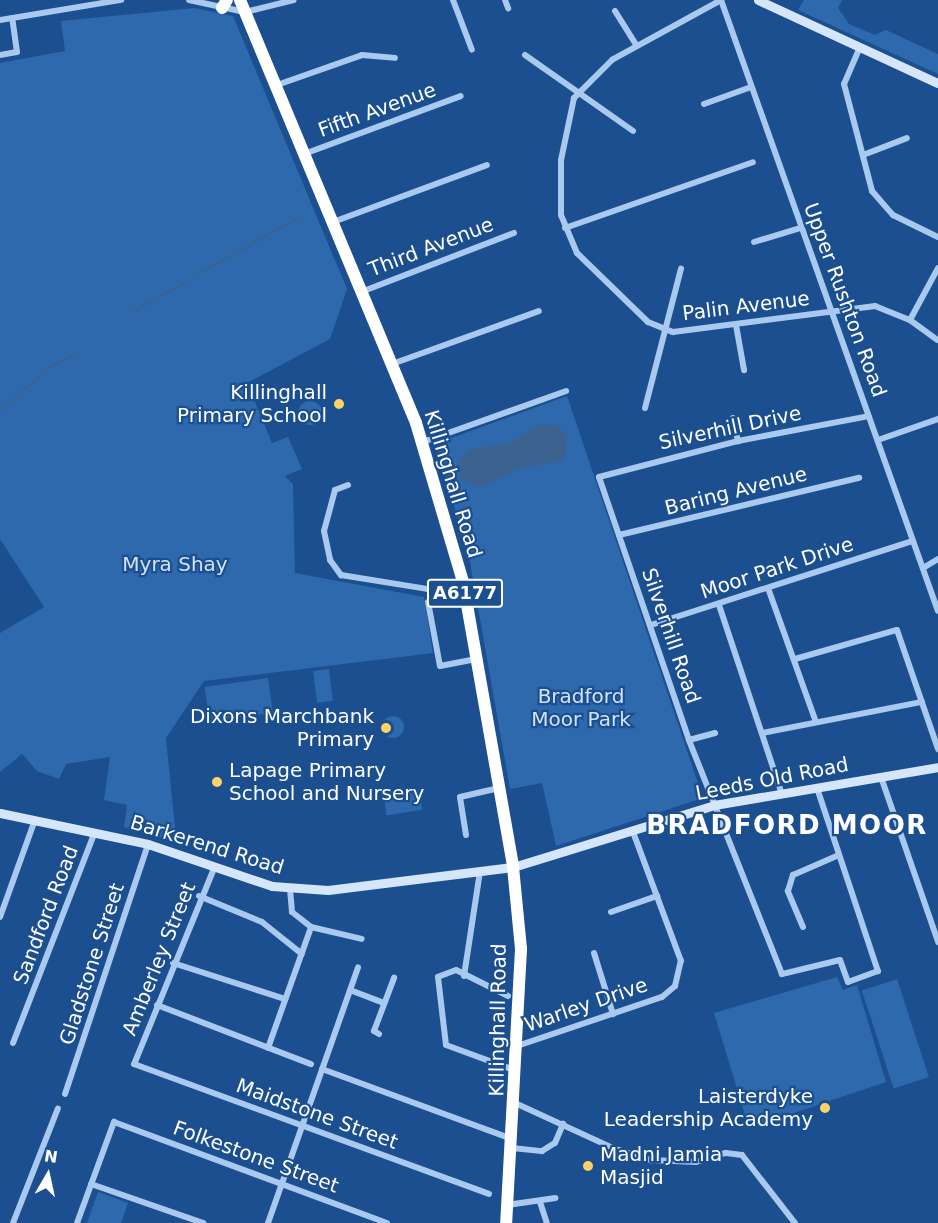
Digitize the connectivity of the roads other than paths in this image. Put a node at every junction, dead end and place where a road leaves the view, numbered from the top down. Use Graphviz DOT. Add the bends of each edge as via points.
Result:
graph roads {
  1 [pos="121,0"];
  2 [pos="189,0"];
  3 [pos="240,0"];
  4 [pos="294,0"];
  5 [pos="453,0"];
  6 [pos="505,0"];
  7 [pos="721,0"];
  8 [pos="759,0"];
  9 [pos="224,4"];
  10 [pos="508,8"];
  11 [pos="615,11"];
  12 [pos="245,12"];
  13 [pos="12,18"];
  14 [pos="0,20"];
  15 [pos="636,45"];
  16 [pos="860,47"];
  17 [pos="472,50"];
  18 [pos="0,55"];
  19 [pos="525,55"];
  20 [pos="395,58"];
  21 [pos="938,83"];
  22 [pos="277,85"];
  23 [pos="751,87"];
  24 [pos="579,90"];
  25 [pos="461,96"];
  26 [pos="704,104"];
  27 [pos="633,130"];
  28 [pos="907,138"];
  29 [pos="303,155"];
  30 [pos="863,156"];
  31 [pos="753,162"];
  32 [pos="487,165"];
  33 [pos="332,222"];
  34 [pos="565,228"];
  35 [pos="800,228"];
  36 [pos="514,233"];
  37 [pos="938,237"];
  38 [pos="754,242"];
  39 [pos="938,268"];
  40 [pos="681,269"];
  41 [pos="361,292"];
  42 [pos="539,311"];
  43 [pos="832,313"];
  44 [pos="910,320"];
  45 [pos="736,325"];
  46 [pos="664,328"];
  47 [pos="938,340"];
  48 [pos="392,364"];
  49 [pos="744,370"];
  50 [pos="566,391"];
  51 [pos="645,408"];
  52 [pos="869,416"];
  53 [pos="734,418"];
  54 [pos="938,419"];
  55 [pos="878,440"];
  56 [pos="738,441"];
  57 [pos="423,442"];
  58 [pos="599,477"];
  59 [pos="859,478"];
  60 [pos="348,485"];
  61 [pos="619,536"];
  62 [pos="914,541"];
  63 [pos="938,560"];
  64 [pos="923,568"];
  65 [pos="463,582"];
  66 [pos="768,588"];
  67 [pos="428,602"];
  68 [pos="719,605"];
  69 [pos="938,611"];
  70 [pos="651,626"];
  71 [pos="476,659"];
  72 [pos="795,659"];
  73 [pos="922,702"];
  74 [pos="816,722"];
  75 [pos="715,733"];
  76 [pos="762,733"];
  77 [pos="688,740"];
  78 [pos="938,749"];
  79 [pos="937,769"];
  80 [pos="881,777"];
  81 [pos="499,788"];
  82 [pos="817,788"];
  83 [pos="782,794"];
  84 [pos="714,805"];
  85 [pos="0,813"];
  86 [pos="34,820"];
  87 [pos="95,832"];
  88 [pos="633,832"];
  89 [pos="466,835"];
  90 [pos="148,844"];
  91 [pos="839,855"];
  92 [pos="215,866"];
  93 [pos="513,867"];
  94 [pos="480,872"];
  95 [pos="290,889"];
  96 [pos="199,896"];
  97 [pos="657,897"];
  98 [pos="611,912"];
  99 [pos="0,918"];
  100 [pos="311,927"];
  101 [pos="803,927"];
  102 [pos="363,939"];
  103 [pos="938,942"];
  104 [pos="594,953"];
  105 [pos="302,954"];
  106 [pos="173,963"];
  107 [pos="358,967"];
  108 [pos="464,976"];
  109 [pos="394,978"];
  110 [pos="350,990"];
  111 [pos="508,996"];
  112 [pos="285,999"];
  113 [pos="384,1003"];
  114 [pos="157,1005"];
  115 [pos="613,1014"];
  116 [pos="379,1034"];
  117 [pos="13,1043"];
  118 [pos="520,1045"];
  119 [pos="268,1047"];
  120 [pos="134,1064"];
  121 [pos="311,1064"];
  122 [pos="322,1069"];
  123 [pos="518,1071"];
  124 [pos="65,1094"];
  125 [pos="515,1103"];
  126 [pos="58,1108"];
  127 [pos="563,1124"];
  128 [pos="302,1127"];
  129 [pos="512,1144"];
  130 [pos="91,1184"];
  131 [pos="282,1184"];
  132 [pos="489,1194"];
  133 [pos="555,1198"];
  134 [pos="540,1202"];
  135 [pos="507,1205"];
  136 [pos="13,1223"];
  137 [pos="77,1223"];
  138 [pos="203,1223"];
  139 [pos="268,1223"];
  140 [pos="387,1223"];
  141 [pos="506,1223"];
  142 [pos="547,1223"];
  143 [pos="795,1223"];
  1 -- 13 [label="street"];
  2 -- 9 [label="street"];
  3 -- 12 [label="highway, Killinghall Road / A6177"];
  4 -- 12 [label="street"];
  5 -- 17 [label="street"];
  6 -- 10 [label="street"];
  7 -- 15 [label="street"];
  7 -- 23 [label="street, Upper Rushton Road"];
  8 -- 16 [label="main road"];
  9 -- 12 [label="street"];
  11 -- 15 [label="street"];
  12 -- 22 [label="highway, Killinghall Road / A6177"];
  13 -- 14 [label="street"];
  13 -- 18 [label="street" via="17,52"];
  15 -- 24 [label="street"];
  16 -- 21 [label="main road"];
  16 -- 30 [label="street" via="844,84"];
  19 -- 24 [label="street"];
  20 -- 22 [label="street" via="362,55"];
  22 -- 29 [label="highway, Killinghall Road / A6177"];
  23 -- 26 [label="street"];
  23 -- 35 [label="street, Upper Rushton Road"];
  24 -- 27 [label="street"];
  24 -- 34 [label="street" via="569,108 561,160"];
  25 -- 29 [label="street, Fifth Avenue"];
  28 -- 30 [label="street"];
  29 -- 33 [label="highway, Killinghall Road / A6177"];
  30 -- 37 [label="street" via="872,191 893,215"];
  31 -- 34 [label="street"];
  32 -- 33 [label="street"];
  33 -- 41 [label="highway, Killinghall Road / A6177"];
  34 -- 46 [label="street, Palin Avenue" via="577,253 632,309"];
  35 -- 38 [label="street"];
  35 -- 43 [label="street, Upper Rushton Road"];
  36 -- 41 [label="street, Third Avenue"];
  39 -- 44 [label="street"];
  40 -- 46 [label="street"];
  41 -- 48 [label="highway, Killinghall Road / A6177"];
  42 -- 48 [label="street"];
  43 -- 44 [label="street, Palin Avenue" via="875,306"];
  43 -- 45 [label="street, Palin Avenue"];
  43 -- 52 [label="street, Upper Rushton Road"];
  44 -- 47 [label="street, Palin Avenue"];
  45 -- 46 [label="street, Palin Avenue"];
  45 -- 49 [label="street"];
  46 -- 51 [label="street"];
  48 -- 57 [label="highway, Killinghall Road / A6177"];
  50 -- 57 [label="street"];
  52 -- 55 [label="street, Upper Rushton Road"];
  52 -- 56 [label="street, Silverhill Drive"];
  53 -- 56 [label="street"];
  54 -- 55 [label="street"];
  55 -- 62 [label="street, Upper Rushton Road"];
  56 -- 58 [label="street, Silverhill Drive"];
  57 -- 65 [label="highway, Killinghall Road / A6177"];
  58 -- 61 [label="street, Silverhill Road"];
  59 -- 61 [label="street, Baring Avenue"];
  60 -- 65 [label="street" via="335,490 324,531 330,560 341,575 427,590"];
  61 -- 70 [label="street, Silverhill Road"];
  62 -- 64 [label="street, Upper Rushton Road"];
  62 -- 66 [label="street, Moor Park Drive"];
  63 -- 64 [label="street"];
  64 -- 69 [label="street, Upper Rushton Road"];
  65 -- 71 [label="highway, Killinghall Road / A6177"];
  66 -- 68 [label="street, Moor Park Drive"];
  66 -- 72 [label="street"];
  67 -- 71 [label="street" via="440,666"];
  68 -- 70 [label="street, Moor Park Drive"];
  68 -- 76 [label="street"];
  70 -- 77 [label="street, Silverhill Road"];
  71 -- 81 [label="highway, Killinghall Road / A6177"];
  72 -- 73 [label="street" via="897,630"];
  72 -- 74 [label="street"];
  73 -- 74 [label="street"];
  73 -- 78 [label="street"];
  74 -- 76 [label="street"];
  75 -- 77 [label="street"];
  76 -- 83 [label="street"];
  77 -- 84 [label="street, Silverhill Road"];
  79 -- 80 [label="main road, Leeds Old Road"];
  80 -- 82 [label="main road, Leeds Old Road"];
  80 -- 103 [label="street"];
  81 -- 89 [label="street" via="460,796"];
  81 -- 93 [label="highway, Killinghall Road / A6177"];
  82 -- 83 [label="main road, Leeds Old Road"];
  82 -- 91 [label="street"];
  83 -- 84 [label="main road, Leeds Old Road"];
  84 -- 88 [label="main road, Leeds Old Road"];
  84 -- 91 [label="street, Silverhill Road" via="782,974 840,960 848,982 878,971"];
  85 -- 86 [label="main road, Barkerend Road"];
  86 -- 87 [label="main road, Barkerend Road"];
  86 -- 99 [label="street"];
  87 -- 90 [label="main road, Barkerend Road"];
  87 -- 117 [label="street, Sandford Road"];
  88 -- 93 [label="main road, Leeds Old Road"];
  88 -- 97 [label="street, Warley Drive"];
  90 -- 92 [label="main road, Barkerend Road"];
  90 -- 124 [label="street, Gladstone Street"];
  91 -- 101 [label="street" via="793,875 788,891"];
  92 -- 95 [label="main road, Barkerend Road"];
  92 -- 96 [label="street, Amberley Street"];
  93 -- 94 [label="main road, Barkerend Road"];
  93 -- 118 [label="highway, Killinghall Road / A6177" via="521,949"];
  94 -- 95 [label="main road, Barkerend Road" via="327,890"];
  94 -- 108 [label="street"];
  95 -- 100 [label="street" via="292,912"];
  96 -- 105 [label="street" via="262,922"];
  96 -- 106 [label="street, Amberley Street"];
  97 -- 98 [label="street"];
  97 -- 115 [label="street, Warley Drive" via="681,961 679,977 662,997"];
  100 -- 102 [label="street"];
  100 -- 105 [label="street"];
  104 -- 115 [label="street"];
  105 -- 112 [label="street"];
  106 -- 112 [label="street"];
  106 -- 114 [label="street, Amberley Street"];
  107 -- 110 [label="street"];
  108 -- 111 [label="street"];
  108 -- 123 [label="street" via="456,970 438,977 446,1045"];
  109 -- 113 [label="street"];
  110 -- 113 [label="street"];
  110 -- 122 [label="street"];
  112 -- 119 [label="street"];
  113 -- 116 [label="street" via="374,1031"];
  114 -- 119 [label="street"];
  114 -- 120 [label="street, Amberley Street"];
  115 -- 118 [label="street, Warley Drive"];
  118 -- 123 [label="highway, Killinghall Road / A6177"];
  119 -- 121 [label="street"];
  120 -- 128 [label="street, Maidstone Street"];
  122 -- 128 [label="street"];
  122 -- 129 [label="street"];
  123 -- 125 [label="highway, Killinghall Road / A6177"];
  125 -- 127 [label="street"];
  125 -- 129 [label="highway, Killinghall Road / A6177"];
  126 -- 136 [label="street"];
  127 -- 129 [label="street" via="555,1143 542,1150"];
  127 -- 143 [label="street" via="651,1160 696,1162 726,1153 741,1155"];
  128 -- 131 [label="street"];
  128 -- 132 [label="street, Maidstone Street"];
  129 -- 135 [label="highway, Killinghall Road / A6177"];
  130 -- 131 [label="street, Folkestone Street" via="114,1122"];
  130 -- 137 [label="street"];
  130 -- 138 [label="street"];
  131 -- 139 [label="street"];
  131 -- 140 [label="street, Folkestone Street"];
  133 -- 134 [label="street"];
  134 -- 135 [label="street"];
  134 -- 142 [label="street"];
  135 -- 141 [label="highway, Killinghall Road / A6177"];
}
